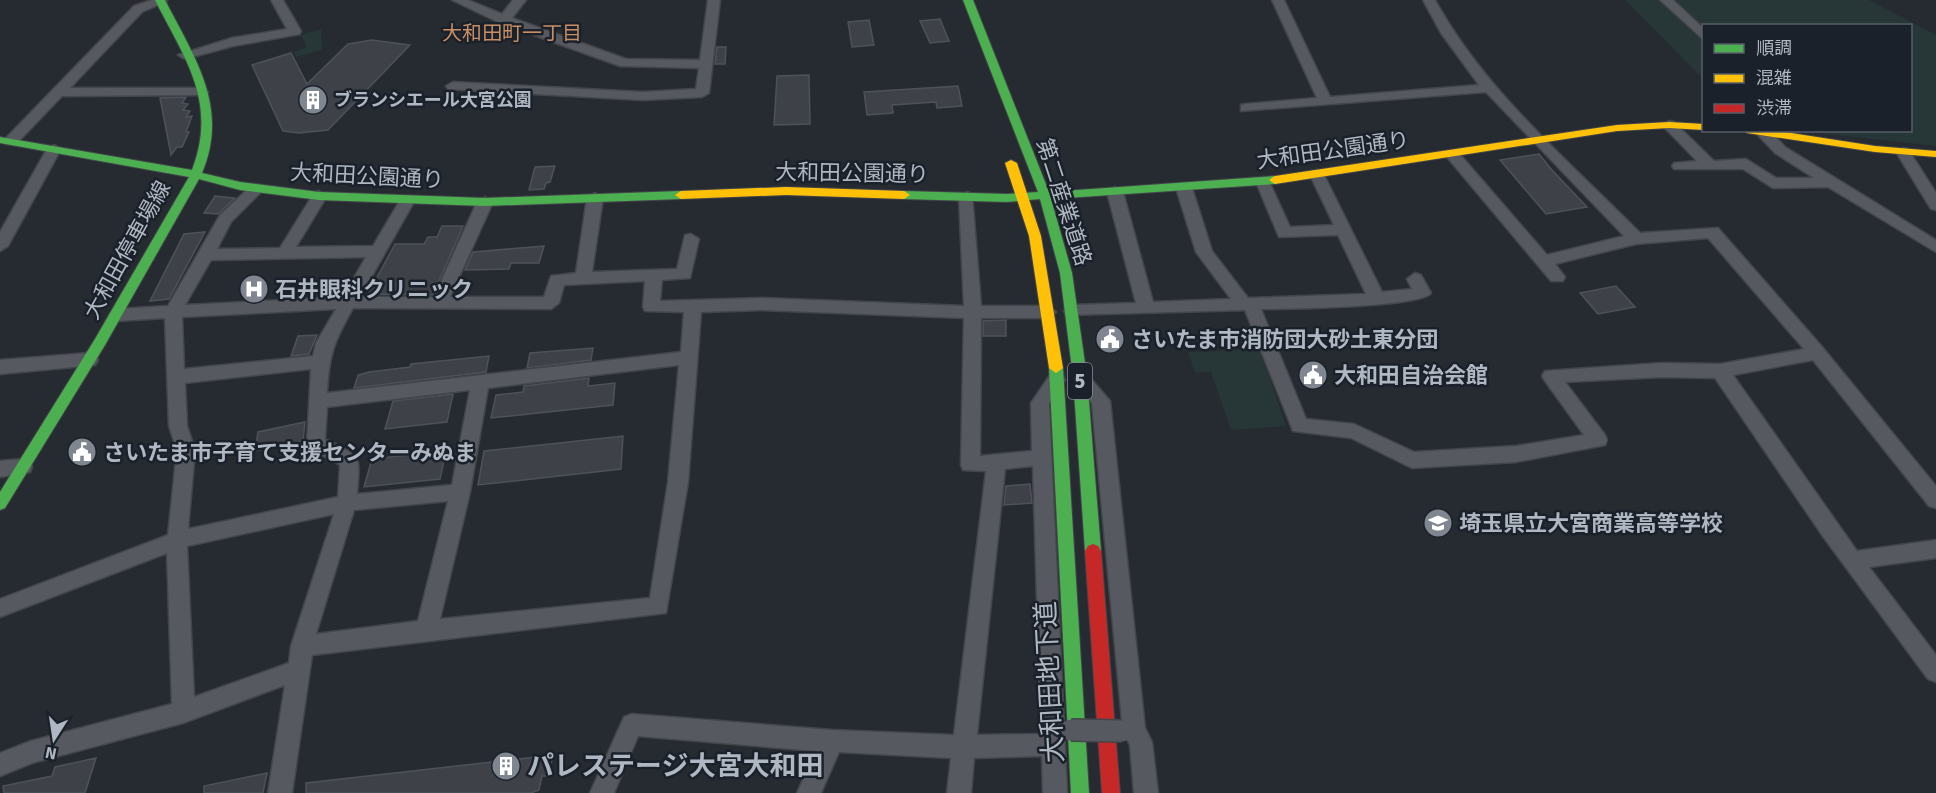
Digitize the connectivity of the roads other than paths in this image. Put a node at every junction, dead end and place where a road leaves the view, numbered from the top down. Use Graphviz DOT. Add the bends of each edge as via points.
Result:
graph roads {
  1 [pos="161,0"];
  2 [pos="278,0"];
  3 [pos="458,0"];
  4 [pos="520,0"];
  5 [pos="714,0"];
  6 [pos="968,0"];
  7 [pos="1278,0"];
  8 [pos="1429,0"];
  9 [pos="1666,0"];
  10 [pos="504,20"];
  11 [pos="1702,34"];
  12 [pos="185,55"];
  13 [pos="704,64"];
  14 [pos="453,86"];
  15 [pos="1489,88"];
  16 [pos="58,92"];
  17 [pos="201,92"];
  18 [pos="1325,101"];
  19 [pos="1246,108"];
  20 [pos="1669,125"];
  21 [pos="1702,127"];
  22 [pos="1764,132"];
  23 [pos="1807,135"];
  24 [pos="1539,140"];
  25 [pos="6,141"];
  26 [pos="1004,145"];
  27 [pos="54,149"];
  28 [pos="1903,152"];
  29 [pos="1452,154"];
  30 [pos="1936,154"];
  31 [pos="1679,166"];
  32 [pos="1710,166"];
  33 [pos="192,174"];
  34 [pos="1317,175"];
  35 [pos="1263,182"];
  36 [pos="1830,182"];
  37 [pos="1184,188"];
  38 [pos="256,189"];
  39 [pos="1115,192"];
  40 [pos="319,196"];
  41 [pos="1045,196"];
  42 [pos="967,197"];
  43 [pos="595,198"];
  44 [pos="1023,198"];
  45 [pos="407,200"];
  46 [pos="485,202"];
  47 [pos="1936,205"];
  48 [pos="1344,230"];
  49 [pos="691,239"];
  50 [pos="1636,239"];
  51 [pos="0,246"];
  52 [pos="1936,246"];
  53 [pos="377,251"];
  54 [pos="285,253"];
  55 [pos="206,255"];
  56 [pos="1545,261"];
  57 [pos="654,275"];
  58 [pos="1557,276"];
  59 [pos="583,278"];
  60 [pos="1415,279"];
  61 [pos="1377,299"];
  62 [pos="440,302"];
  63 [pos="347,303"];
  64 [pos="1247,303"];
  65 [pos="693,307"];
  66 [pos="1146,308"];
  67 [pos="1072,311"];
  68 [pos="173,312"];
  69 [pos="973,312"];
  70 [pos="1048,312"];
  71 [pos="117,315"];
  72 [pos="1817,353"];
  73 [pos="689,357"];
  74 [pos="89,360"];
  75 [pos="320,362"];
  76 [pos="0,367"];
  77 [pos="1720,371"];
  78 [pos="174,377"];
  79 [pos="1080,377"];
  80 [pos="1057,378"];
  81 [pos="480,382"];
  82 [pos="317,401"];
  83 [pos="1041,458"];
  84 [pos="996,463"];
  85 [pos="23,467"];
  86 [pos="0,469"];
  87 [pos="460,492"];
  88 [pos="1936,500"];
  89 [pos="347,503"];
  90 [pos="0,504"];
  91 [pos="177,540"];
  92 [pos="1936,549"];
  93 [pos="1852,560"];
  94 [pos="1068,568"];
  95 [pos="0,608"];
  96 [pos="427,630"];
  97 [pos="302,646"];
  98 [pos="298,670"];
  99 [pos="1936,672"];
  100 [pos="183,712"];
  101 [pos="1128,731"];
  102 [pos="1059,735"];
  103 [pos="832,741"];
  104 [pos="963,747"];
  105 [pos="0,765"];
  106 [pos="280,793"];
  107 [pos="602,793"];
  108 [pos="809,793"];
  109 [pos="959,793"];
  110 [pos="1055,793"];
  111 [pos="1080,793"];
  112 [pos="1111,793"];
  113 [pos="1146,793"];
  1 -- 12 [label="main road, 大和田停車場線"];
  1 -- 16 [label="street" via="138,9"];
  2 -- 12 [label="street" via="295,31"];
  3 -- 10 [label="street"];
  4 -- 10 [label="street"];
  5 -- 13 [label="street"];
  6 -- 41 [label="main road, 第二産業道路 / 5"];
  7 -- 18 [label="street"];
  8 -- 15 [label="street"];
  9 -- 11 [label="street"];
  10 -- 13 [label="street" via="625,63"];
  12 -- 17 [label="main road, 大和田停車場線"];
  13 -- 14 [label="street" via="702,93 643,96"];
  15 -- 18 [label="street"];
  15 -- 24 [label="street"];
  16 -- 17 [label="street"];
  16 -- 25 [label="street"];
  17 -- 33 [label="main road, 大和田停車場線" via="207,136"];
  18 -- 19 [label="street"];
  20 -- 21 [label="main road, 大和田公園通り"];
  20 -- 24 [label="main road, 大和田公園通り"];
  20 -- 32 [label="street"];
  22 -- 23 [label="main road"];
  22 -- 36 [label="street" via="1780,150"];
  23 -- 28 [label="main road"];
  24 -- 29 [label="main road, 大和田公園通り"];
  24 -- 50 [label="street"];
  25 -- 27 [label="main road, 大和田公園通り"];
  26 -- 44 [label="main road, 第二産業道路 / 5"];
  27 -- 33 [label="main road, 大和田公園通り"];
  27 -- 51 [label="street"];
  28 -- 30 [label="main road"];
  28 -- 47 [label="street"];
  29 -- 34 [label="main road, 大和田公園通り"];
  29 -- 56 [label="street"];
  31 -- 32 [label="street"];
  32 -- 36 [label="street" via="1746,164 1773,183"];
  33 -- 38 [label="main road, 大和田公園通り"];
  33 -- 71 [label="main road, 大和田停車場線"];
  34 -- 35 [label="main road, 大和田公園通り"];
  34 -- 48 [label="street"];
  35 -- 37 [label="main road, 大和田公園通り"];
  35 -- 48 [label="street" via="1286,233"];
  36 -- 52 [label="street"];
  37 -- 39 [label="main road, 大和田公園通り"];
  37 -- 64 [label="street" via="1204,252"];
  38 -- 40 [label="main road, 大和田公園通り"];
  38 -- 55 [label="street" via="225,219"];
  39 -- 41 [label="main road, 大和田公園通り"];
  39 -- 66 [label="street"];
  40 -- 45 [label="main road, 大和田公園通り"];
  40 -- 54 [label="street"];
  41 -- 44 [label="main road, 大和田公園通り"];
  41 -- 67 [label="main road, 第二産業道路 / 5"];
  42 -- 43 [label="main road, 大和田公園通り" via="786,190"];
  42 -- 44 [label="main road, 大和田公園通り"];
  42 -- 69 [label="street"];
  43 -- 46 [label="main road, 大和田公園通り"];
  43 -- 59 [label="street"];
  44 -- 70 [label="main road, 第二産業道路 / 5" via="1035,236"];
  45 -- 46 [label="main road, 大和田公園通り"];
  45 -- 53 [label="street"];
  46 -- 62 [label="street"];
  48 -- 61 [label="street"];
  49 -- 57 [label="street" via="684,274"];
  50 -- 56 [label="street"];
  50 -- 72 [label="street" via="1712,232"];
  53 -- 54 [label="street"];
  53 -- 63 [label="street"];
  54 -- 55 [label="street"];
  55 -- 68 [label="street"];
  56 -- 58 [label="street"];
  57 -- 59 [label="street"];
  57 -- 65 [label="street" via="651,307"];
  59 -- 62 [label="street" via="557,280 551,303"];
  60 -- 61 [label="street" via="1422,293"];
  61 -- 64 [label="street"];
  62 -- 63 [label="street"];
  63 -- 68 [label="street"];
  63 -- 75 [label="street" via="325,343"];
  64 -- 66 [label="street"];
  64 -- 77 [label="street" via="1300,426 1354,431 1412,460 1516,454 1598,440 1551,376"];
  65 -- 69 [label="street" via="830,305"];
  65 -- 73 [label="street"];
  66 -- 67 [label="street"];
  67 -- 79 [label="main road, 第二産業道路 / 5"];
  68 -- 71 [label="street"];
  68 -- 78 [label="street"];
  69 -- 70 [label="street"];
  69 -- 84 [label="street" via="970,465"];
  70 -- 80 [label="main road, 第二産業道路 / 5"];
  71 -- 74 [label="main road, 大和田停車場線"];
  72 -- 77 [label="street"];
  72 -- 88 [label="street"];
  73 -- 81 [label="street"];
  73 -- 96 [label="street" via="678,482 659,606"];
  74 -- 76 [label="street"];
  74 -- 85 [label="main road, 大和田停車場線"];
  75 -- 78 [label="street"];
  75 -- 82 [label="street"];
  77 -- 93 [label="street"];
  78 -- 91 [label="street" via="178,426 186,450"];
  79 -- 101 [label="street" via="1101,401"];
  79 -- 112 [label="main road, 第二産業道路 / 5"];
  80 -- 83 [label="street" via="1040,403"];
  80 -- 94 [label="main road, 第二産業道路 / 5"];
  81 -- 82 [label="street"];
  81 -- 87 [label="street"];
  82 -- 89 [label="street" via="316,443 350,461"];
  83 -- 84 [label="street"];
  83 -- 102 [label="street"];
  84 -- 104 [label="street"];
  85 -- 86 [label="street"];
  85 -- 90 [label="main road, 大和田停車場線"];
  87 -- 89 [label="street"];
  87 -- 96 [label="street"];
  89 -- 91 [label="street"];
  89 -- 97 [label="street"];
  91 -- 95 [label="street"];
  91 -- 100 [label="street"];
  92 -- 93 [label="street"];
  93 -- 99 [label="street"];
  94 -- 111 [label="main road, 大和田地下道 / 5"];
  96 -- 97 [label="street"];
  97 -- 98 [label="street"];
  98 -- 100 [label="street"];
  98 -- 106 [label="street"];
  100 -- 105 [label="street" via="31,752"];
  101 -- 102 [label="street, bridge"];
  101 -- 113 [label="street" via="1141,742"];
  102 -- 104 [label="street"];
  102 -- 110 [label="street"];
  103 -- 104 [label="street"];
  103 -- 107 [label="street" via="632,725"];
  103 -- 108 [label="street"];
  104 -- 109 [label="street"];
}
